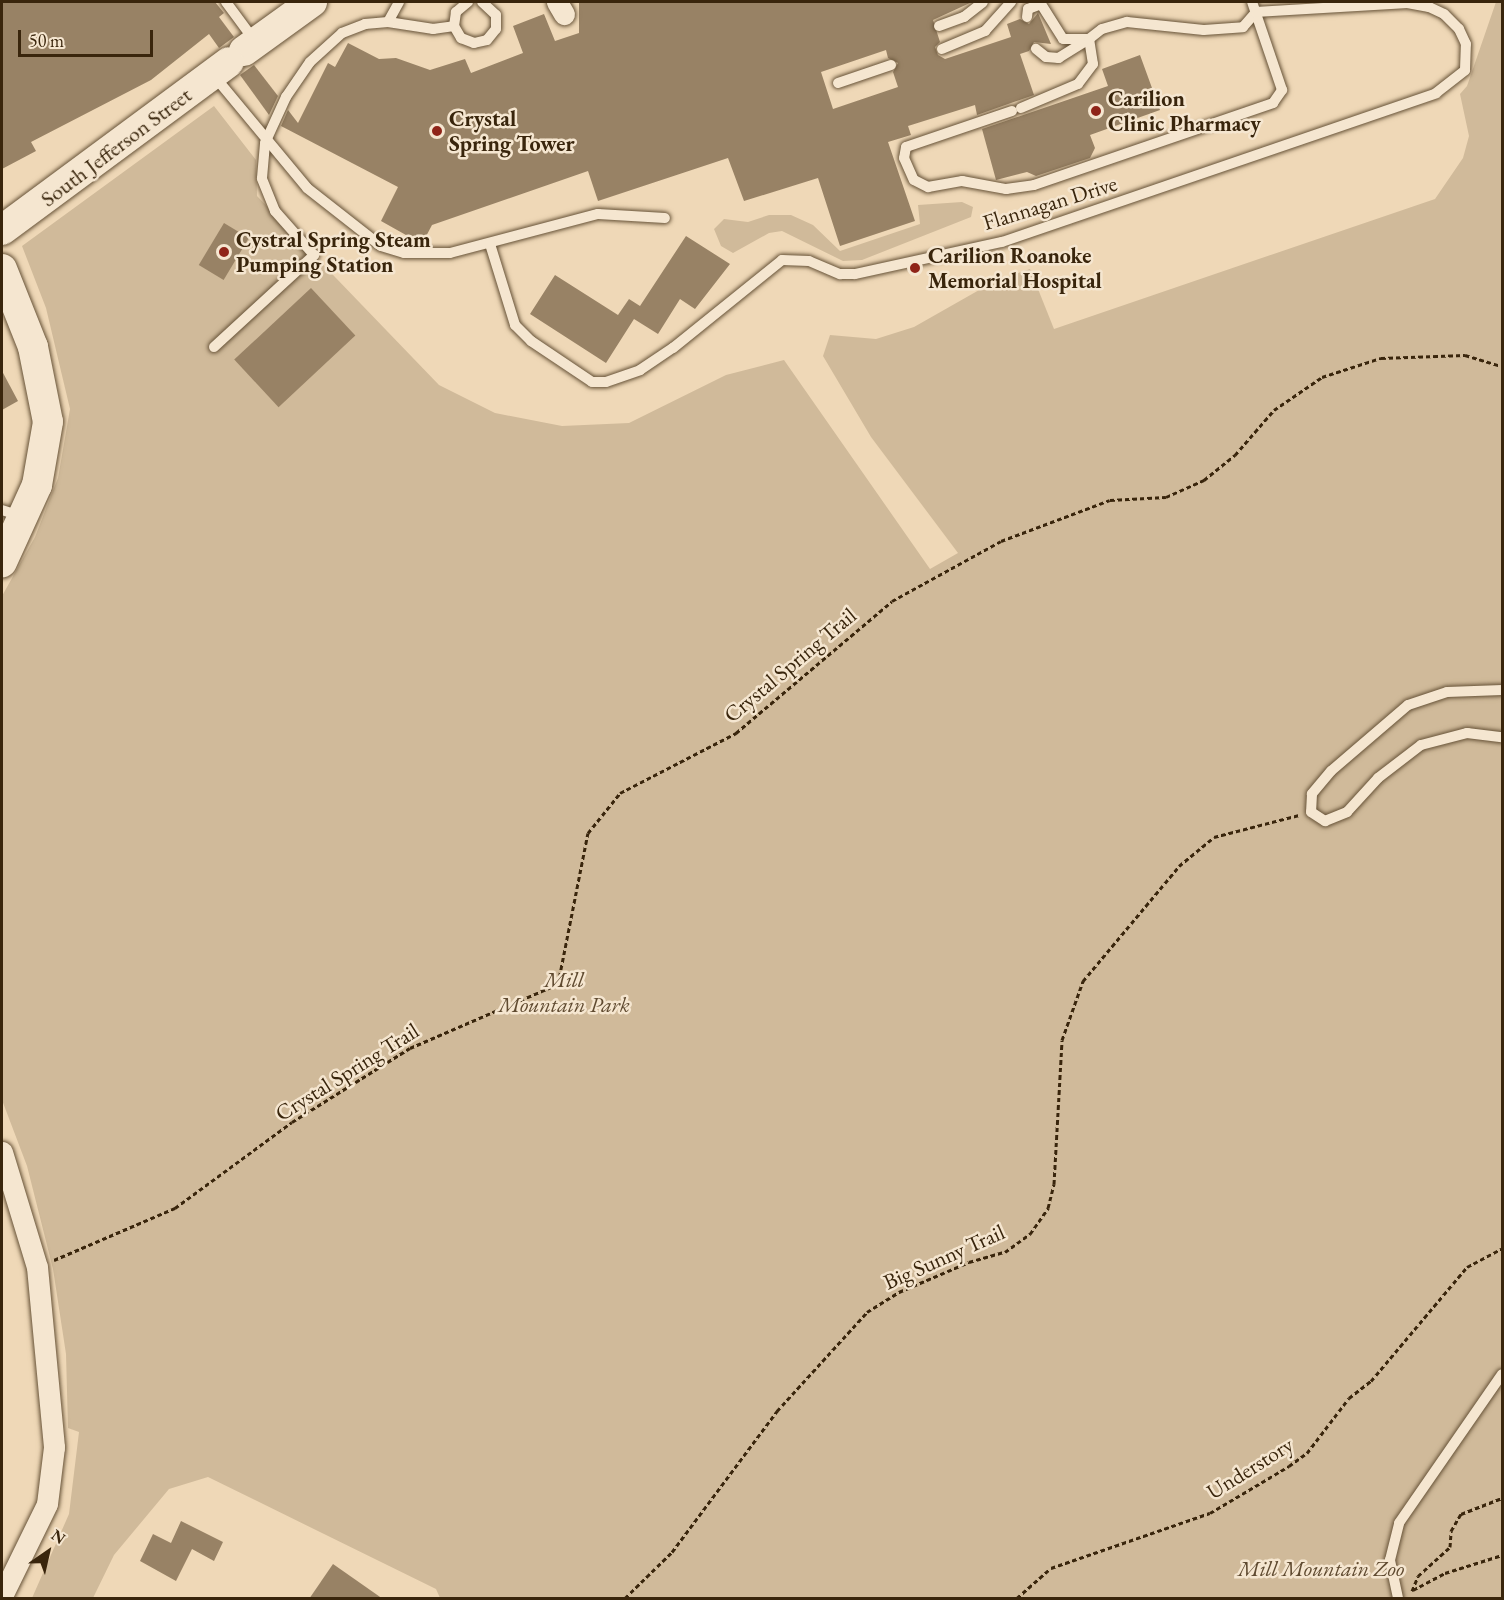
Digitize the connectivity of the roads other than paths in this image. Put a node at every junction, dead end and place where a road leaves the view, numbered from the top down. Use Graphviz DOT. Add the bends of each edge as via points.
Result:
graph roads {
  1 [pos="226,2"];
  2 [pos="312,2"];
  3 [pos="399,2"];
  4 [pos="468,2"];
  5 [pos="482,2"];
  6 [pos="983,2"];
  7 [pos="1011,2"];
  8 [pos="1254,7"];
  9 [pos="1027,17"];
  10 [pos="387,22"];
  11 [pos="454,26"];
  12 [pos="939,26"];
  13 [pos="1089,39"];
  14 [pos="942,49"];
  15 [pos="1036,49"];
  16 [pos="236,57"];
  17 [pos="891,66"];
  18 [pos="838,83"];
  19 [pos="266,143"];
  20 [pos="665,218"];
  21 [pos="2,230"];
  22 [pos="490,244"];
  23 [pos="2,269"];
  24 [pos="214,347"];
  25 [pos="13,514"];
  26 [pos="2,562"];
  27 [pos="1503,690"];
  28 [pos="1503,737"];
  29 [pos="2,1152"];
  30 [pos="1503,1374"];
  31 [pos="2,1596"];
  32 [pos="1398,1598"];
  1 -- 16 [label="lane"];
  2 -- 16 [label="main road, South Jefferson Street"];
  3 -- 10 [label="lane"];
  4 -- 11 [label="lane" via="456,12"];
  5 -- 11 [label="lane" via="496,15 496,29 487,40 467,41"];
  6 -- 12 [label="lane" via="964,17"];
  7 -- 14 [label="lane" via="985,31"];
  8 -- 13 [label="lane" via="1244,27 1204,30 1127,22"];
  8 -- 13 [label="lane" via="1282,90 1273,103 1034,185 1006,189 962,182 928,188 914,180 904,158 906,147 1016,110 1078,84 1093,64"];
  8 -- 22 [label="lane, Flannagan Drive" via="1407,3 1429,7 1444,14 1459,29 1467,50 1465,69 1436,93 1002,242 855,274 802,260 782,260 688,338 640,370 606,382 592,382 531,341 515,325"];
  9 -- 13 [label="lane" via="1028,9 1041,4 1063,39"];
  10 -- 11 [label="lane" via="433,29"];
  10 -- 19 [label="lane" via="342,33 309,62 286,97"];
  13 -- 15 [label="lane" via="1059,58 1046,57"];
  16 -- 19 [label="lane"];
  16 -- 21 [label="main road, South Jefferson Street"];
  17 -- 18 [label="lane"];
  19 -- 22 [label="lane" via="336,214 381,246 404,253 450,253"];
  19 -- 24 [label="lane" via="261,178 275,212 314,255"];
  20 -- 22 [label="lane" via="598,214"];
  23 -- 25 [label="main road" via="33,347 48,422 38,485"];
  25 -- 26 [label="main road"];
  27 -- 28 [label="lane" via="1447,692 1408,705 1331,771 1312,794 1311,812 1325,821 1347,812 1386,771 1421,745 1467,733"];
  29 -- 31 [label="street" via="37,1267 54,1447 48,1504"];
  30 -- 32 [label="lane" via="1398,1523 1390,1560"];
}
